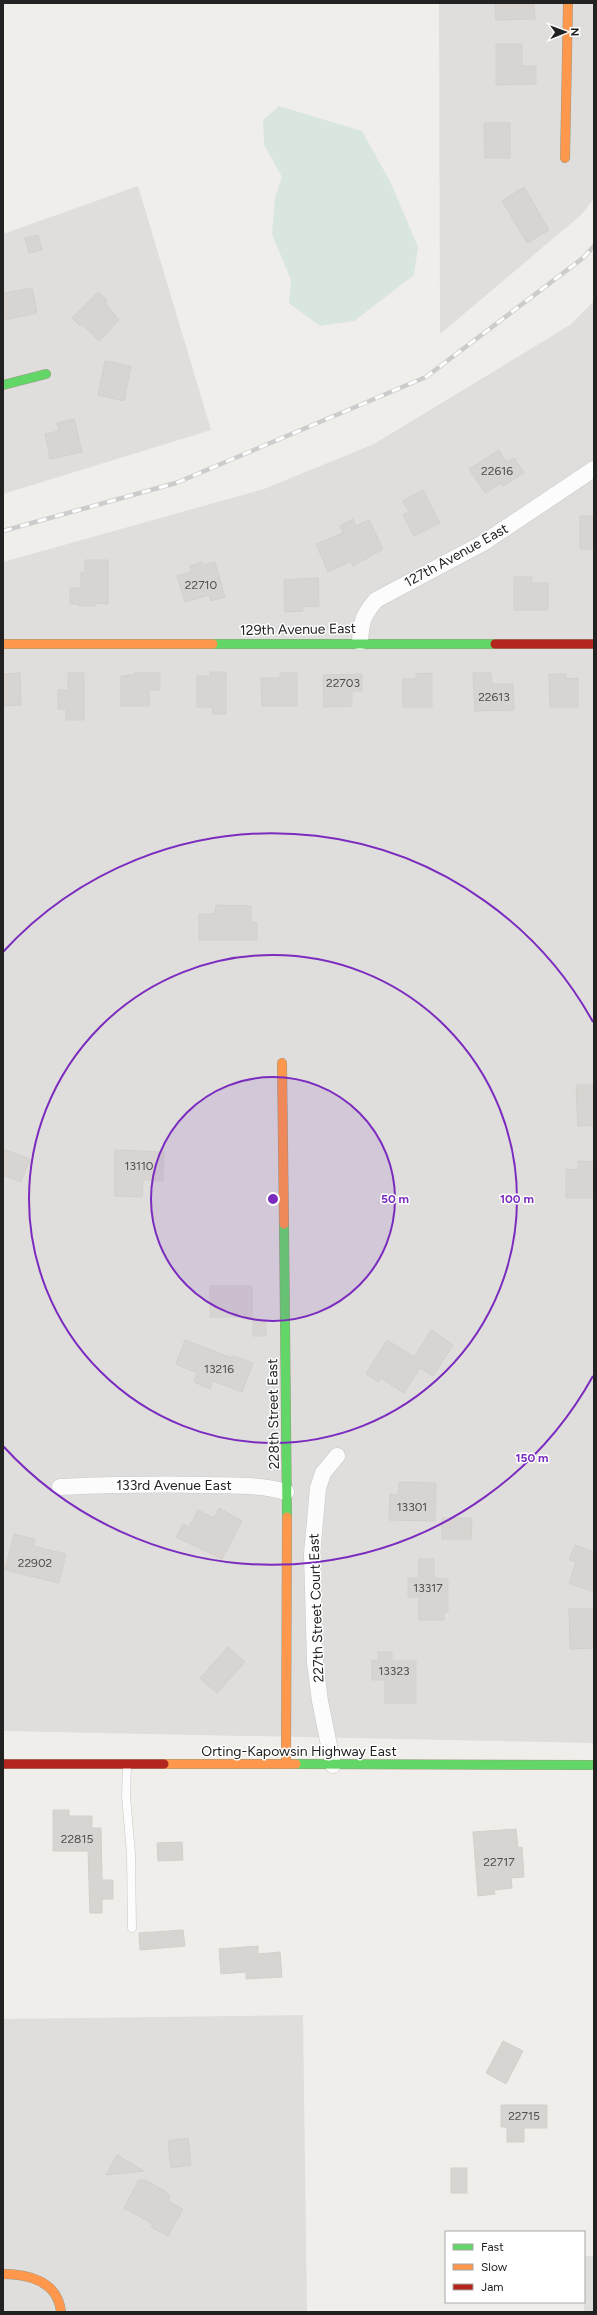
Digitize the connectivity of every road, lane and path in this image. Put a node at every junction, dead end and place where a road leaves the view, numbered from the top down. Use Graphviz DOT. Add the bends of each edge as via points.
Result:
graph roads {
  1 [pos="568,3"];
  2 [pos="565,158"];
  3 [pos="46,374"];
  4 [pos="3,385"];
  5 [pos="594,469"];
  6 [pos="360,642"];
  7 [pos="3,644"];
  8 [pos="594,644"];
  9 [pos="282,1063"];
  10 [pos="337,1456"];
  11 [pos="60,1487"];
  12 [pos="286,1492"];
  13 [pos="3,1764"];
  14 [pos="127,1764"];
  15 [pos="286,1764"];
  16 [pos="333,1765"];
  17 [pos="594,1765"];
  18 [pos="132,1928"];
  19 [pos="3,2274"];
  20 [pos="61,2312"];
  1 -- 2 [label="street"];
  3 -- 4 [label="street"];
  5 -- 6 [label="street, 127th Avenue East" via="483,543 376,600 361,622"];
  6 -- 7 [label="street, 129th Avenue East"];
  6 -- 8 [label="street, 129th Avenue East"];
  9 -- 12 [label="street, 228th Street East"];
  10 -- 16 [label="street, 227th Street Court East" via="323,1473 318,1488 312,1554 315,1664"];
  11 -- 12 [label="street, 133rd Avenue East" via="152,1484 270,1487"];
  12 -- 15 [label="street, 228th Street East"];
  13 -- 14 [label="street, Orting-Kapowsin Highway East"];
  14 -- 15 [label="street, Orting-Kapowsin Highway East"];
  14 -- 18 [label="lane"];
  15 -- 16 [label="street, Orting-Kapowsin Highway East"];
  16 -- 17 [label="street, Orting-Kapowsin Highway East"];
  19 -- 20 [label="street" via="25,2274 45,2282 57,2298"];
}
